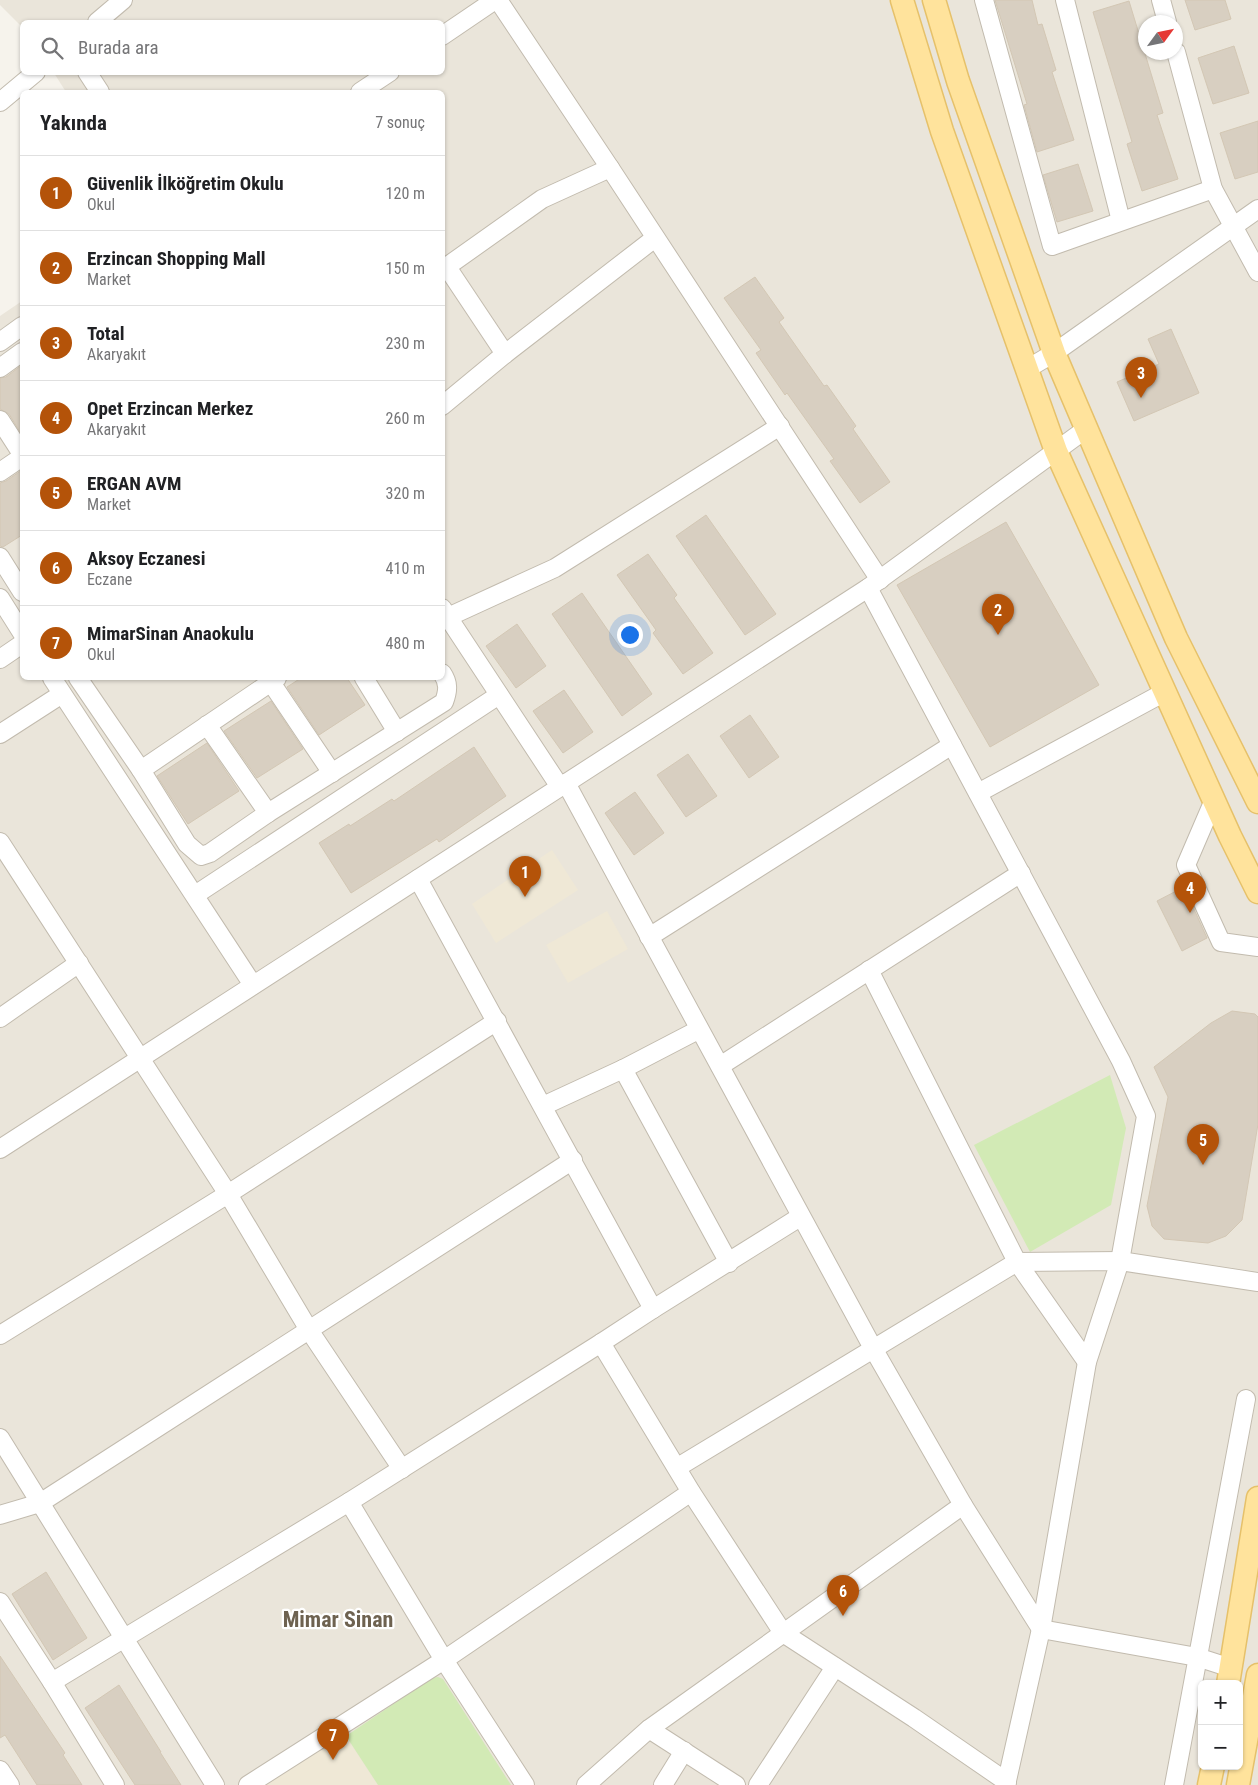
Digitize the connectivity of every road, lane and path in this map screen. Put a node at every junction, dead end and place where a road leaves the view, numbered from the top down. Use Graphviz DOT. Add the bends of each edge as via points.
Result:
graph roads {
  1 [pos="123,0"];
  2 [pos="497,0"];
  3 [pos="902,0"];
  4 [pos="934,0"];
  5 [pos="984,0"];
  6 [pos="1065,0"];
  7 [pos="1161,0"];
  8 [pos="1165,15"];
  9 [pos="99,20"];
  10 [pos="445,34"];
  11 [pos="1178,60"];
  12 [pos="32,75"];
  13 [pos="89,75"];
  14 [pos="386,75"];
  15 [pos="99,90"];
  16 [pos="363,90"];
  17 [pos="0,102"];
  18 [pos="610,168"];
  19 [pos="1213,189"];
  20 [pos="1258,209"];
  21 [pos="1121,222"];
  22 [pos="1233,227"];
  23 [pos="655,238"];
  24 [pos="445,268"];
  25 [pos="1258,272"];
  26 [pos="20,327"];
  27 [pos="0,342"];
  28 [pos="20,353"];
  29 [pos="1054,353"];
  30 [pos="505,354"];
  31 [pos="0,368"];
  32 [pos="1027,369"];
  33 [pos="445,404"];
  34 [pos="0,420"];
  35 [pos="780,426"];
  36 [pos="1086,429"];
  37 [pos="1056,451"];
  38 [pos="20,453"];
  39 [pos="20,457"];
  40 [pos="0,472"];
  41 [pos="0,557"];
  42 [pos="20,583"];
  43 [pos="874,584"];
  44 [pos="0,598"];
  45 [pos="445,613"];
  46 [pos="20,630"];
  47 [pos="20,645"];
  48 [pos="0,659"];
  49 [pos="445,678"];
  50 [pos="53,680"];
  51 [pos="79,680"];
  52 [pos="271,680"];
  53 [pos="273,680"];
  54 [pos="365,680"];
  55 [pos="1165,692"];
  56 [pos="62,694"];
  57 [pos="499,695"];
  58 [pos="207,725"];
  59 [pos="397,732"];
  60 [pos="0,734"];
  61 [pos="952,745"];
  62 [pos="141,770"];
  63 [pos="332,773"];
  64 [pos="563,785"];
  65 [pos="978,793"];
  66 [pos="1214,800"];
  67 [pos="1258,802"];
  68 [pos="268,813"];
  69 [pos="0,842"];
  70 [pos="1021,873"];
  71 [pos="418,879"];
  72 [pos="1258,892"];
  73 [pos="195,896"];
  74 [pos="649,936"];
  75 [pos="1258,947"];
  76 [pos="79,963"];
  77 [pos="869,970"];
  78 [pos="253,985"];
  79 [pos="0,1018"];
  80 [pos="497,1021"];
  81 [pos="698,1030"];
  82 [pos="141,1058"];
  83 [pos="720,1066"];
  84 [pos="623,1069"];
  85 [pos="543,1106"];
  86 [pos="0,1149"];
  87 [pos="573,1160"];
  88 [pos="228,1194"];
  89 [pos="800,1217"];
  90 [pos="1120,1261"];
  91 [pos="1017,1262"];
  92 [pos="729,1263"];
  93 [pos="1258,1282"];
  94 [pos="653,1309"];
  95 [pos="309,1330"];
  96 [pos="0,1334"];
  97 [pos="601,1343"];
  98 [pos="874,1350"];
  99 [pos="1086,1362"];
  100 [pos="1246,1400"];
  101 [pos="0,1438"];
  102 [pos="678,1467"];
  103 [pos="402,1469"];
  104 [pos="692,1492"];
  105 [pos="1258,1498"];
  106 [pos="349,1502"];
  107 [pos="40,1503"];
  108 [pos="963,1506"];
  109 [pos="0,1515"];
  110 [pos="0,1602"];
  111 [pos="1041,1629"];
  112 [pos="783,1633"];
  113 [pos="124,1638"];
  114 [pos="1197,1657"];
  115 [pos="444,1660"];
  116 [pos="835,1667"];
  117 [pos="1258,1675"];
  118 [pos="1230,1676"];
  119 [pos="52,1682"];
  120 [pos="649,1729"];
  121 [pos="684,1751"];
  122 [pos="0,1770"];
  123 [pos="1212,1770"];
  124 [pos="1006,1784"];
  125 [pos="10,1785"];
  126 [pos="115,1785"];
  127 [pos="215,1785"];
  128 [pos="248,1785"];
  129 [pos="524,1785"];
  130 [pos="586,1785"];
  131 [pos="663,1785"];
  132 [pos="736,1785"];
  133 [pos="758,1785"];
  134 [pos="1174,1785"];
  135 [pos="1209,1785"];
  136 [pos="1238,1785"];
  1 -- 9 [label="street"];
  2 -- 10 [label="street"];
  2 -- 18 [label="street"];
  3 -- 32 [label="main road" via="942,131"];
  4 -- 29 [label="main road" via="958,81"];
  5 -- 21 [label="street" via="1052,246"];
  6 -- 21 [label="street"];
  7 -- 8 [label="street"];
  11 -- 19 [label="street"];
  12 -- 17 [label="street"];
  13 -- 15 [label="street"];
  14 -- 16 [label="street"];
  18 -- 23 [label="street"];
  18 -- 24 [label="street" via="542,199"];
  19 -- 21 [label="street"];
  19 -- 22 [label="street"];
  20 -- 22 [label="street"];
  22 -- 25 [label="street"];
  22 -- 29 [label="street"];
  23 -- 30 [label="street"];
  23 -- 35 [label="street"];
  24 -- 30 [label="street"];
  26 -- 27 [label="street"];
  28 -- 31 [label="street"];
  29 -- 32 [label="street"];
  29 -- 36 [label="main road"];
  30 -- 33 [label="street"];
  32 -- 37 [label="main road"];
  34 -- 38 [label="street"];
  35 -- 43 [label="street"];
  35 -- 45 [label="street" via="555,568"];
  36 -- 37 [label="street"];
  36 -- 67 [label="main road" via="1176,638"];
  37 -- 43 [label="street"];
  37 -- 55 [label="main road"];
  39 -- 40 [label="street"];
  41 -- 42 [label="street"];
  43 -- 61 [label="street"];
  43 -- 64 [label="street"];
  44 -- 46 [label="street"];
  45 -- 57 [label="street"];
  47 -- 48 [label="street"];
  49 -- 59 [label="street" via="448,691 444,702"];
  50 -- 56 [label="street"];
  51 -- 62 [label="street"];
  52 -- 58 [label="street"];
  53 -- 63 [label="street"];
  54 -- 59 [label="street"];
  55 -- 65 [label="street"];
  55 -- 66 [label="main road"];
  56 -- 60 [label="street"];
  56 -- 73 [label="street"];
  57 -- 64 [label="street"];
  57 -- 73 [label="street"];
  58 -- 62 [label="street"];
  58 -- 68 [label="street"];
  59 -- 63 [label="street"];
  61 -- 65 [label="street"];
  61 -- 74 [label="street"];
  62 -- 68 [label="street" via="187,844 201,856"];
  63 -- 68 [label="street"];
  64 -- 71 [label="street"];
  64 -- 74 [label="street"];
  65 -- 70 [label="street"];
  66 -- 72 [label="main road"];
  66 -- 75 [label="street" via="1186,865 1221,942"];
  69 -- 76 [label="street"];
  70 -- 77 [label="street"];
  70 -- 90 [label="street" via="1121,1061 1146,1116"];
  71 -- 78 [label="street"];
  71 -- 80 [label="street"];
  73 -- 78 [label="street"];
  74 -- 81 [label="street"];
  76 -- 79 [label="street"];
  76 -- 82 [label="street"];
  77 -- 83 [label="street"];
  77 -- 91 [label="street"];
  78 -- 82 [label="street"];
  80 -- 85 [label="street"];
  80 -- 88 [label="street"];
  81 -- 83 [label="street"];
  81 -- 84 [label="street"];
  82 -- 86 [label="street"];
  82 -- 88 [label="street"];
  83 -- 89 [label="street"];
  84 -- 85 [label="street"];
  84 -- 92 [label="street"];
  85 -- 87 [label="street"];
  87 -- 94 [label="street"];
  87 -- 95 [label="street"];
  88 -- 95 [label="street"];
  88 -- 96 [label="street"];
  89 -- 92 [label="street"];
  89 -- 98 [label="street"];
  90 -- 91 [label="street"];
  90 -- 93 [label="street"];
  90 -- 99 [label="street"];
  91 -- 98 [label="street"];
  91 -- 99 [label="street"];
  92 -- 94 [label="street"];
  94 -- 97 [label="street"];
  95 -- 103 [label="street"];
  95 -- 107 [label="street"];
  97 -- 102 [label="street"];
  97 -- 103 [label="street"];
  98 -- 102 [label="street"];
  98 -- 108 [label="street"];
  99 -- 111 [label="street"];
  100 -- 114 [label="street"];
  101 -- 107 [label="street"];
  102 -- 104 [label="street"];
  103 -- 106 [label="street"];
  104 -- 112 [label="street"];
  104 -- 115 [label="street"];
  105 -- 118 [label="main road"];
  106 -- 113 [label="street"];
  106 -- 115 [label="street"];
  107 -- 109 [label="street"];
  107 -- 113 [label="street"];
  108 -- 111 [label="street"];
  108 -- 112 [label="street"];
  110 -- 119 [label="street"];
  111 -- 114 [label="street"];
  111 -- 124 [label="street"];
  112 -- 116 [label="street"];
  112 -- 120 [label="street"];
  113 -- 119 [label="street"];
  113 -- 127 [label="street"];
  114 -- 118 [label="street"];
  114 -- 134 [label="street"];
  115 -- 128 [label="street"];
  115 -- 129 [label="street"];
  116 -- 124 [label="street" via="914,1718"];
  116 -- 133 [label="street"];
  117 -- 136 [label="main road"];
  119 -- 126 [label="street"];
  120 -- 121 [label="street"];
  120 -- 130 [label="street"];
  121 -- 131 [label="street"];
  121 -- 132 [label="street"];
  122 -- 125 [label="street"];
  123 -- 135 [label="main road"];
}
